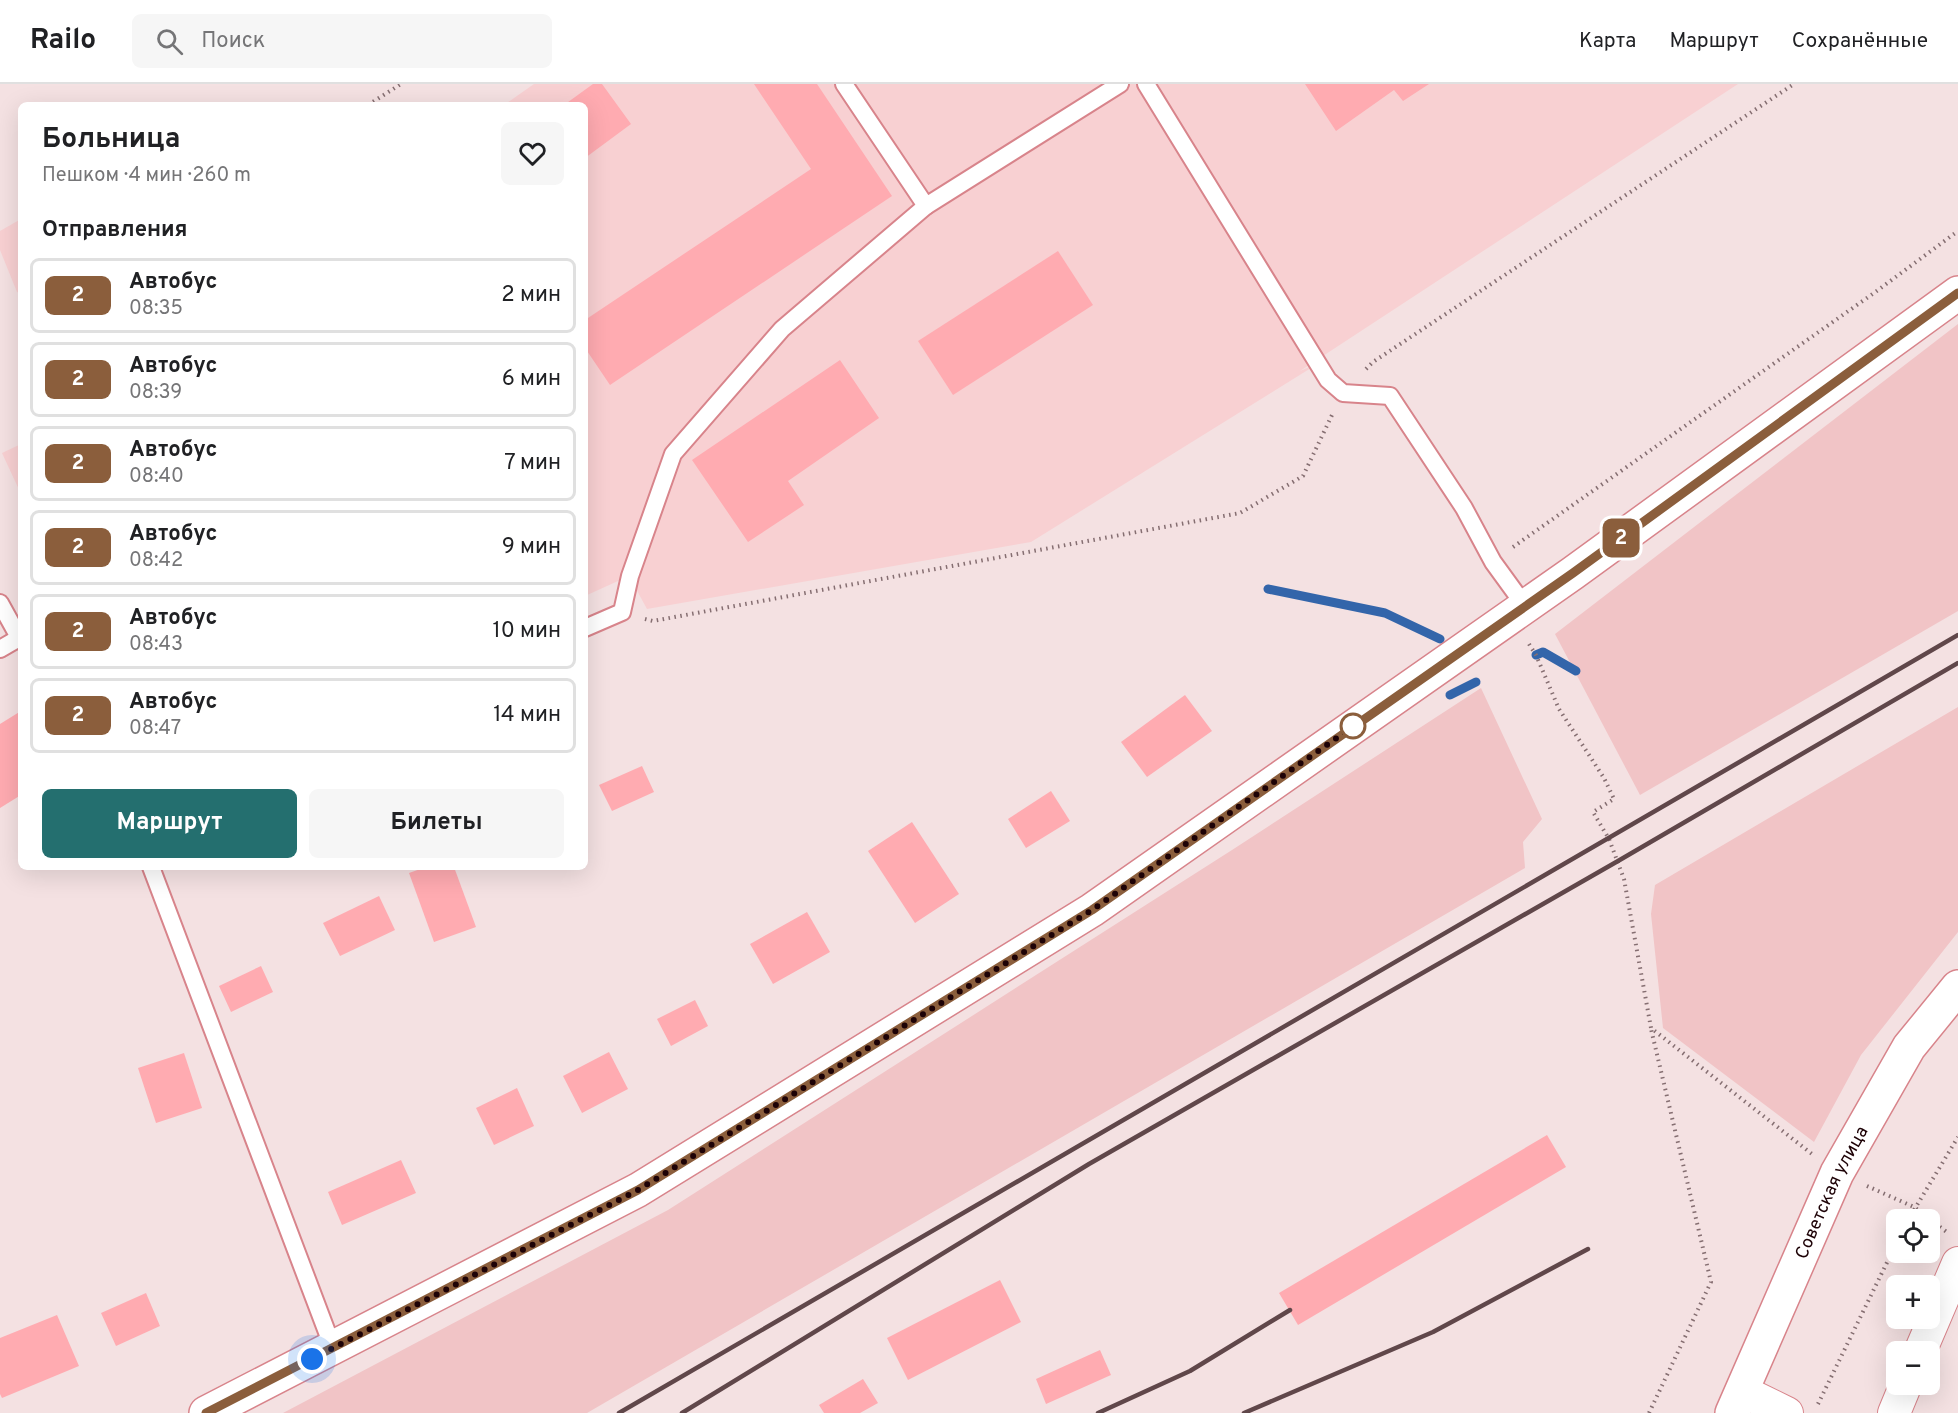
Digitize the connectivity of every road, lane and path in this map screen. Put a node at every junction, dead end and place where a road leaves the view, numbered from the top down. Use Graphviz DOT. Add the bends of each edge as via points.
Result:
graph roads {
  1 [pos="401,84"];
  2 [pos="844,84"];
  3 [pos="1120,84"];
  4 [pos="1146,84"];
  5 [pos="1794,84"];
  6 [pos="373,102"];
  7 [pos="926,206"];
  8 [pos="1958,231"];
  9 [pos="1958,293"];
  10 [pos="1343,393"];
  11 [pos="1493,562"];
  12 [pos="0,603"];
  13 [pos="1517,611"];
  14 [pos="622,612"];
  15 [pos="588,627"];
  16 [pos="18,636"];
  17 [pos="18,641"];
  18 [pos="0,649"];
  19 [pos="152,870"];
  20 [pos="1958,987"];
  21 [pos="1651,1028"];
  22 [pos="1958,1137"];
  23 [pos="1837,1173"];
  24 [pos="1914,1207"];
  25 [pos="1954,1248"];
  26 [pos="1887,1263"];
  27 [pos="1924,1341"];
  28 [pos="333,1348"];
  29 [pos="1901,1395"];
  30 [pos="1737,1402"];
  31 [pos="206,1413"];
  32 [pos="1649,1413"];
  33 [pos="1787,1413"];
  34 [pos="1814,1413"];
  35 [pos="1894,1413"];
  1 -- 6 [label="path"];
  2 -- 7 [label="lane"];
  3 -- 7 [label="lane"];
  4 -- 10 [label="lane" via="1328,380"];
  5 -- 10 [label="path" via="1373,362"];
  7 -- 14 [label="lane" via="782,329 673,454 630,576"];
  8 -- 11 [label="path"];
  9 -- 13 [label="main road"];
  10 -- 11 [label="lane" via="1390,396 1464,508"];
  10 -- 14 [label="path" via="1303,476 1240,513 653,621"];
  11 -- 13 [label="lane"];
  12 -- 16 [label="lane"];
  13 -- 21 [label="path" via="1559,709 1614,799 1593,812 1609,839 1624,879"];
  13 -- 28 [label="main road" via="1092,910 638,1190"];
  14 -- 15 [label="lane"];
  17 -- 18 [label="lane"];
  19 -- 28 [label="lane"];
  20 -- 23 [label="main road, Советская улица" via="1910,1047"];
  21 -- 23 [label="path"];
  21 -- 32 [label="path" via="1711,1282"];
  22 -- 24 [label="path"];
  23 -- 24 [label="path"];
  23 -- 30 [label="main road, Советская улица"];
  24 -- 25 [label="path"];
  25 -- 27 [label="street"];
  26 -- 34 [label="path"];
  28 -- 31 [label="main road"];
  29 -- 35 [label="street"];
  30 -- 33 [label="street"];
}
